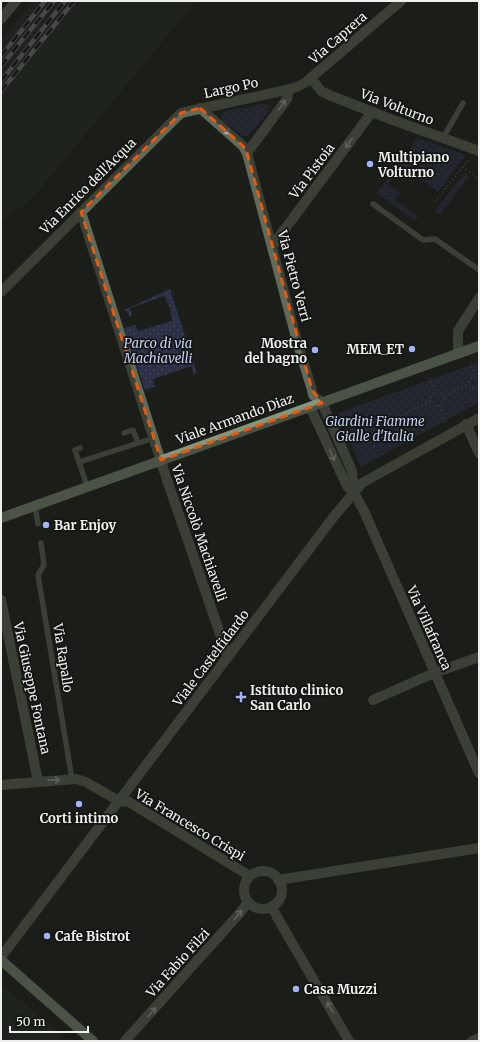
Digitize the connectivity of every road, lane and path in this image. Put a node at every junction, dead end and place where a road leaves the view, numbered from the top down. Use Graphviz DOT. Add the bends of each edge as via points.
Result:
graph roads {
  1 [pos="16,1"];
  2 [pos="401,1"];
  3 [pos="1,20"];
  4 [pos="311,78"];
  5 [pos="290,89"];
  6 [pos="463,103"];
  7 [pos="200,108"];
  8 [pos="372,112"];
  9 [pos="442,138"];
  10 [pos="247,153"];
  11 [pos="475,153"];
  12 [pos="463,167"];
  13 [pos="479,179"];
  14 [pos="435,202"];
  15 [pos="373,204"];
  16 [pos="81,212"];
  17 [pos="273,245"];
  18 [pos="479,270"];
  19 [pos="1,292"];
  20 [pos="479,298"];
  21 [pos="479,346"];
  22 [pos="458,353"];
  23 [pos="470,363"];
  24 [pos="429,378"];
  25 [pos="476,378"];
  26 [pos="479,380"];
  27 [pos="469,384"];
  28 [pos="479,386"];
  29 [pos="434,392"];
  30 [pos="444,396"];
  31 [pos="430,402"];
  32 [pos="322,403"];
  33 [pos="440,406"];
  34 [pos="310,407"];
  35 [pos="479,418"];
  36 [pos="446,423"];
  37 [pos="466,424"];
  38 [pos="124,433"];
  39 [pos="154,438"];
  40 [pos="346,441"];
  41 [pos="138,443"];
  42 [pos="80,448"];
  43 [pos="479,453"];
  44 [pos="161,460"];
  45 [pos="79,462"];
  46 [pos="87,486"];
  47 [pos="354,493"];
  48 [pos="35,506"];
  49 [pos="1,518"];
  50 [pos="38,524"];
  51 [pos="41,543"];
  52 [pos="1,600"];
  53 [pos="228,657"];
  54 [pos="479,657"];
  55 [pos="434,673"];
  56 [pos="373,700"];
  57 [pos="479,773"];
  58 [pos="72,779"];
  59 [pos="38,782"];
  60 [pos="1,785"];
  61 [pos="119,801"];
  62 [pos="479,848"];
  63 [pos="248,877"];
  64 [pos="278,880"];
  65 [pos="248,902"];
  66 [pos="272,906"];
  67 [pos="2,962"];
  68 [pos="129,1038"];
  69 [pos="479,1038"];
  70 [pos="93,1041"];
  71 [pos="140,1041"];
  72 [pos="349,1041"];
  73 [pos="472,1041"];
  1 -- 3 [label="street"];
  2 -- 4 [label="street, Via Caprera"];
  4 -- 5 [label="street, Largo Po"];
  4 -- 8 [label="street, Via Volturno" via="325,93"];
  5 -- 7 [label="street, Largo Po"];
  10 -- 5 [label="street, one-way" via="287,99"];
  6 -- 9 [label="lane"];
  7 -- 10 [label="street, Largo Po, one-way" via="243,146"];
  7 -- 16 [label="street, Via Enrico dell'Acqua" via="178,115"];
  8 -- 9 [label="street, Via Volturno"];
  8 -- 17 [label="street, Via Pistoia, one-way"];
  9 -- 11 [label="street, Via Volturno"];
  10 -- 17 [label="street, Via Pietro Verri"];
  11 -- 12 [label="path"];
  12 -- 13 [label="path"];
  12 -- 14 [label="path"];
  15 -- 18 [label="lane" via="423,240 435,239"];
  16 -- 19 [label="street, Via Enrico dell'Acqua"];
  16 -- 39 [label="street, Via Niccolò Machiavelli"];
  17 -- 32 [label="street, Via Pietro Verri" via="313,395"];
  20 -- 22 [label="street" via="458,331"];
  21 -- 22 [label="main road, Viale Armando Diaz"];
  22 -- 32 [label="main road, Viale Armando Diaz"];
  23 -- 25 [label="path"];
  24 -- 29 [label="path"];
  25 -- 26 [label="path"];
  25 -- 27 [label="path" via="470,379"];
  27 -- 28 [label="path" via="474,389"];
  27 -- 30 [label="path"];
  29 -- 30 [label="path" via="441,392"];
  29 -- 31 [label="path" via="430,395"];
  30 -- 33 [label="path"];
  31 -- 33 [label="path" via="434,406"];
  31 -- 40 [label="path"];
  32 -- 34 [label="main road, Viale Armando Diaz"];
  32 -- 47 [label="street, Via Pietro Verri" via="352,471"];
  33 -- 36 [label="path"];
  34 -- 44 [label="main road, Viale Armando Diaz"];
  34 -- 47 [label="street, Via Villafranca, one-way" via="346,486"];
  35 -- 37 [label="street, Viale Castelfidardo"];
  37 -- 43 [label="street"];
  37 -- 47 [label="street, Viale Castelfidardo" via="362,483"];
  38 -- 41 [label="lane" via="133,430"];
  39 -- 41 [label="lane"];
  39 -- 44 [label="street, Via Niccolò Machiavelli"];
  41 -- 45 [label="lane"];
  42 -- 45 [label="lane" via="75,450"];
  44 -- 46 [label="main road, Viale Armando Diaz"];
  44 -- 53 [label="street, Via Niccolò Machiavelli"];
  45 -- 46 [label="lane"];
  46 -- 48 [label="main road, Viale Armando Diaz"];
  47 -- 53 [label="street, Viale Castelfidardo"];
  47 -- 55 [label="street, Via Villafranca"];
  48 -- 49 [label="main road, Viale Armando Diaz"];
  48 -- 50 [label="lane"];
  51 -- 58 [label="lane, Via Rapallo" via="44,565 38,575"];
  52 -- 59 [label="street, Via Giuseppe Fontana"];
  53 -- 61 [label="street, Viale Castelfidardo"];
  54 -- 55 [label="street"];
  55 -- 56 [label="street"];
  55 -- 57 [label="street, Via Villafranca"];
  59 -- 58 [label="street, Via Francesco Crispi, one-way"];
  58 -- 61 [label="street, Via Francesco Crispi" via="86,782"];
  59 -- 60 [label="street, Via Francesco Crispi"];
  61 -- 63 [label="street, Via Francesco Crispi" via="128,802"];
  61 -- 67 [label="street, Viale Castelfidardo"];
  62 -- 64 [label="street"];
  63 -- 64 [label="street, Via Francesco Crispi" via="253,873 265,871 272,873"];
  63 -- 65 [label="street, Via Francesco Crispi" via="244,889"];
  64 -- 66 [label="street" via="281,893"];
  65 -- 66 [label="street" via="259,908"];
  68 -- 65 [label="street, Via Fabio Filzi, one-way"];
  72 -- 66 [label="street, one-way"];
  67 -- 70 [label="main road"];
  68 -- 71 [label="street"];
  69 -- 73 [label="street"];
}
